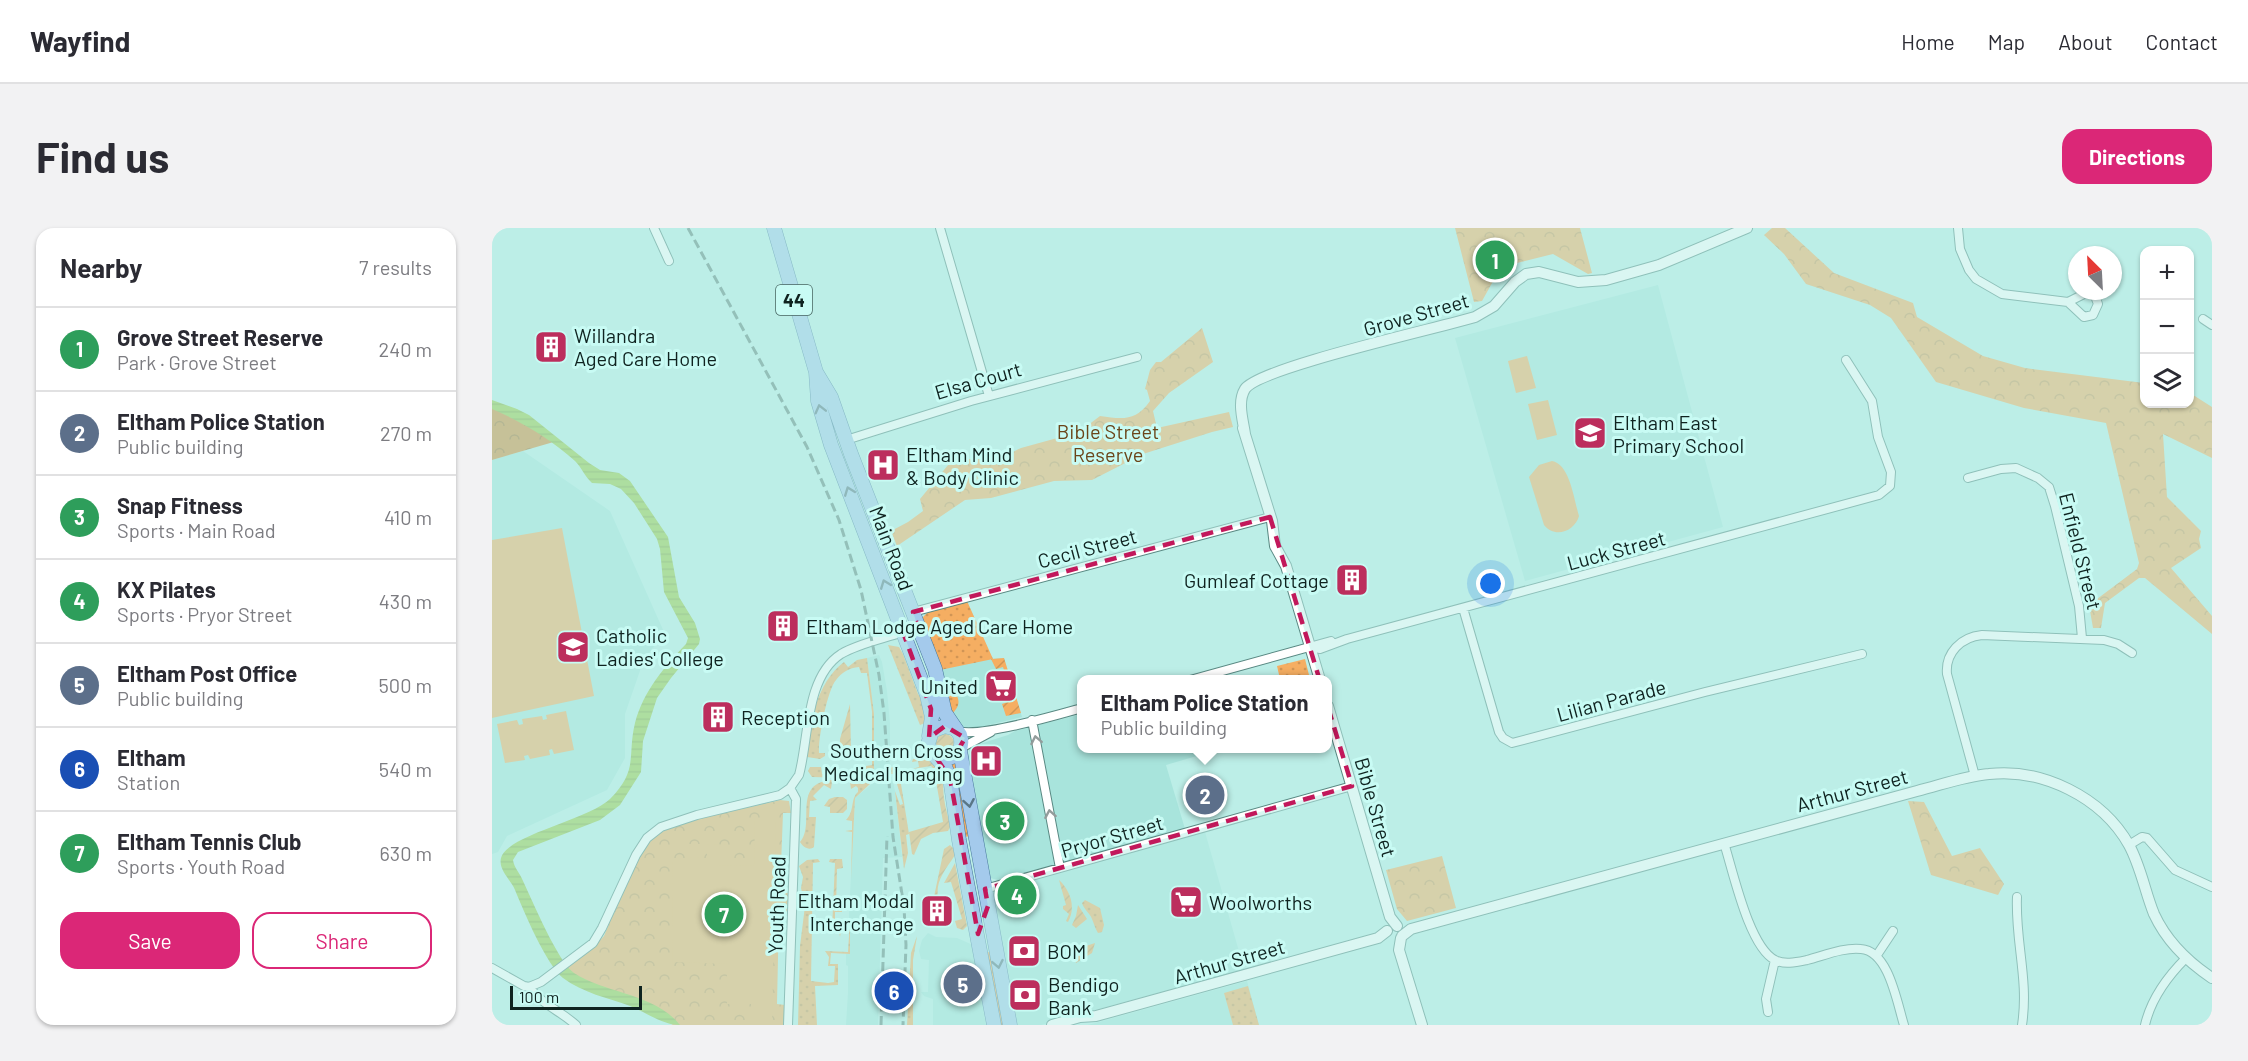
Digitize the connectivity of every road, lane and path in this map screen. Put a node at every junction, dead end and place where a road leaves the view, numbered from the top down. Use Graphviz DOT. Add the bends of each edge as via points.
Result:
graph roads {
  1 [pos="654,228"];
  2 [pos="774,228"];
  3 [pos="940,228"];
  4 [pos="1747,228"];
  5 [pos="1958,228"];
  6 [pos="669,261"];
  7 [pos="2068,302"];
  8 [pos="2203,320"];
  9 [pos="2212,325"];
  10 [pos="1137,357"];
  11 [pos="1846,360"];
  12 [pos="816,372"];
  13 [pos="989,396"];
  14 [pos="846,440"];
  15 [pos="831,445"];
  16 [pos="1968,478"];
  17 [pos="1271,519"];
  18 [pos="1463,608"];
  19 [pos="913,612"];
  20 [pos="898,617"];
  21 [pos="918,627"];
  22 [pos="903,632"];
  23 [pos="2082,638"];
  24 [pos="1311,647"];
  25 [pos="2132,653"];
  26 [pos="1862,654"];
  27 [pos="1208,675"];
  28 [pos="1319,675"];
  29 [pos="1077,709"];
  30 [pos="1332,719"];
  31 [pos="1032,720"];
  32 [pos="957,730"];
  33 [pos="994,730"];
  34 [pos="929,738"];
  35 [pos="961,749"];
  36 [pos="935,756"];
  37 [pos="1975,776"];
  38 [pos="1352,786"];
  39 [pos="790,788"];
  40 [pos="959,840"];
  41 [pos="1724,843"];
  42 [pos="2129,845"];
  43 [pos="978,855"];
  44 [pos="1060,868"];
  45 [pos="2212,887"];
  46 [pos="985,889"];
  47 [pos="2017,897"];
  48 [pos="988,906"];
  49 [pos="1893,931"];
  50 [pos="978,934"];
  51 [pos="1395,935"];
  52 [pos="1877,955"];
  53 [pos="2186,958"];
  54 [pos="1775,960"];
  55 [pos="492,968"];
  56 [pos="2212,978"];
  57 [pos="529,987"];
  58 [pos="1768,1012"];
  59 [pos="1090,1018"];
  60 [pos="576,1025"];
  61 [pos="788,1025"];
  62 [pos="994,1025"];
  63 [pos="1010,1025"];
  64 [pos="1052,1025"];
  65 [pos="1078,1025"];
  66 [pos="1422,1025"];
  67 [pos="1904,1025"];
  68 [pos="2022,1025"];
  69 [pos="2145,1025"];
  1 -- 6 [label="street"];
  2 -- 12 [label="main road, Main Road / 44"];
  3 -- 13 [label="street"];
  4 -- 17 [label="street, Grove Street" via="1659,265 1606,280 1578,282 1539,272 1526,274 1494,306 1474,317 1286,368 1271,368 1244,379 1234,407"];
  5 -- 7 [label="street" via="1960,249 1976,279 2002,294"];
  8 -- 9 [label="street"];
  10 -- 13 [label="street, Elsa Court"];
  11 -- 18 [label="street, Luck Street" via="1872,401 1878,436 1891,472 1890,486 1879,495"];
  12 -- 14 [label="main road, Main Road / 44" via="828,390"];
  15 -- 12 [label="main road, Main Road / 44, one-way" via="818,401"];
  13 -- 14 [label="street, Elsa Court"];
  14 -- 15 [label="main road, Elsa Court"];
  14 -- 19 [label="main road, Main Road / 44"];
  20 -- 15 [label="main road, Main Road / 44, one-way"];
  16 -- 23 [label="street, Enfield Street" via="2016,468 2049,488 2079,606"];
  17 -- 19 [label="street, Cecil Street"];
  17 -- 24 [label="street" via="1283,543 1286,566"];
  18 -- 24 [label="street, Luck Street" via="1320,649"];
  18 -- 26 [label="street, Lilian Parade" via="1499,732 1512,743"];
  19 -- 20 [label="main road"];
  19 -- 21 [label="main road, Main Road / 44"];
  20 -- 22 [label="main road, Main Road / 44"];
  21 -- 22 [label="main road"];
  21 -- 32 [label="main road, Main Road / 44" via="945,713"];
  22 -- 34 [label="main road, Main Road / 44" via="931,709"];
  22 -- 39 [label="street" via="854,648 831,663 816,692 800,770"];
  23 -- 25 [label="street" via="2110,642"];
  23 -- 37 [label="street" via="1982,635 1955,647 1947,663 1947,674"];
  24 -- 27 [label="street, Luck Street"];
  24 -- 28 [label="street"];
  29 -- 31 [label="street"];
  30 -- 38 [label="street, Bible Street"];
  31 -- 33 [label="street"];
  44 -- 31 [label="street, one-way"];
  32 -- 33 [label="street" via="972,734"];
  32 -- 34 [label="main road" via="942,726 932,731"];
  32 -- 35 [label="main road, 44"];
  33 -- 35 [label="street"];
  34 -- 36 [label="main road, 44" via="929,748"];
  35 -- 36 [label="main road" via="947,759"];
  35 -- 43 [label="main road, 44, one-way"];
  36 -- 40 [label="main road, 44" via="950,778"];
  37 -- 41 [label="street, Arthur Street"];
  37 -- 42 [label="street, Arthur Street" via="2029,776 2063,787 2096,807"];
  38 -- 44 [label="street, Pryor Street"];
  38 -- 51 [label="street, Bible Street"];
  39 -- 57 [label="street" via="772,798 681,820 654,832 641,844 597,938"];
  39 -- 61 [label="street, Youth Road" via="795,799"];
  40 -- 43 [label="main road"];
  40 -- 50 [label="main road, 44"];
  41 -- 51 [label="street, Arthur Street"];
  41 -- 54 [label="street" via="1754,936"];
  42 -- 45 [label="street" via="2147,838 2175,870"];
  42 -- 53 [label="street, Arthur Street" via="2162,929"];
  43 -- 46 [label="main road, 44"];
  44 -- 46 [label="street, Pryor Street"];
  46 -- 48 [label="main road, 44"];
  47 -- 68 [label="street" via="2015,923 2025,989"];
  48 -- 50 [label="main road"];
  48 -- 63 [label="main road, 44, one-way"];
  49 -- 52 [label="street"];
  50 -- 62 [label="main road, 44"];
  51 -- 59 [label="street, Arthur Street"];
  51 -- 66 [label="street, Bible Street"];
  52 -- 54 [label="street" via="1854,949 1798,962"];
  52 -- 67 [label="street" via="1888,975"];
  53 -- 56 [label="street, Arthur Street"];
  53 -- 69 [label="street" via="2157,994"];
  54 -- 58 [label="street" via="1766,999"];
  55 -- 57 [label="street"];
  57 -- 60 [label="street" via="544,1004"];
  59 -- 64 [label="street, Arthur Street"];
  59 -- 65 [label="street, Arthur Street"];
}
